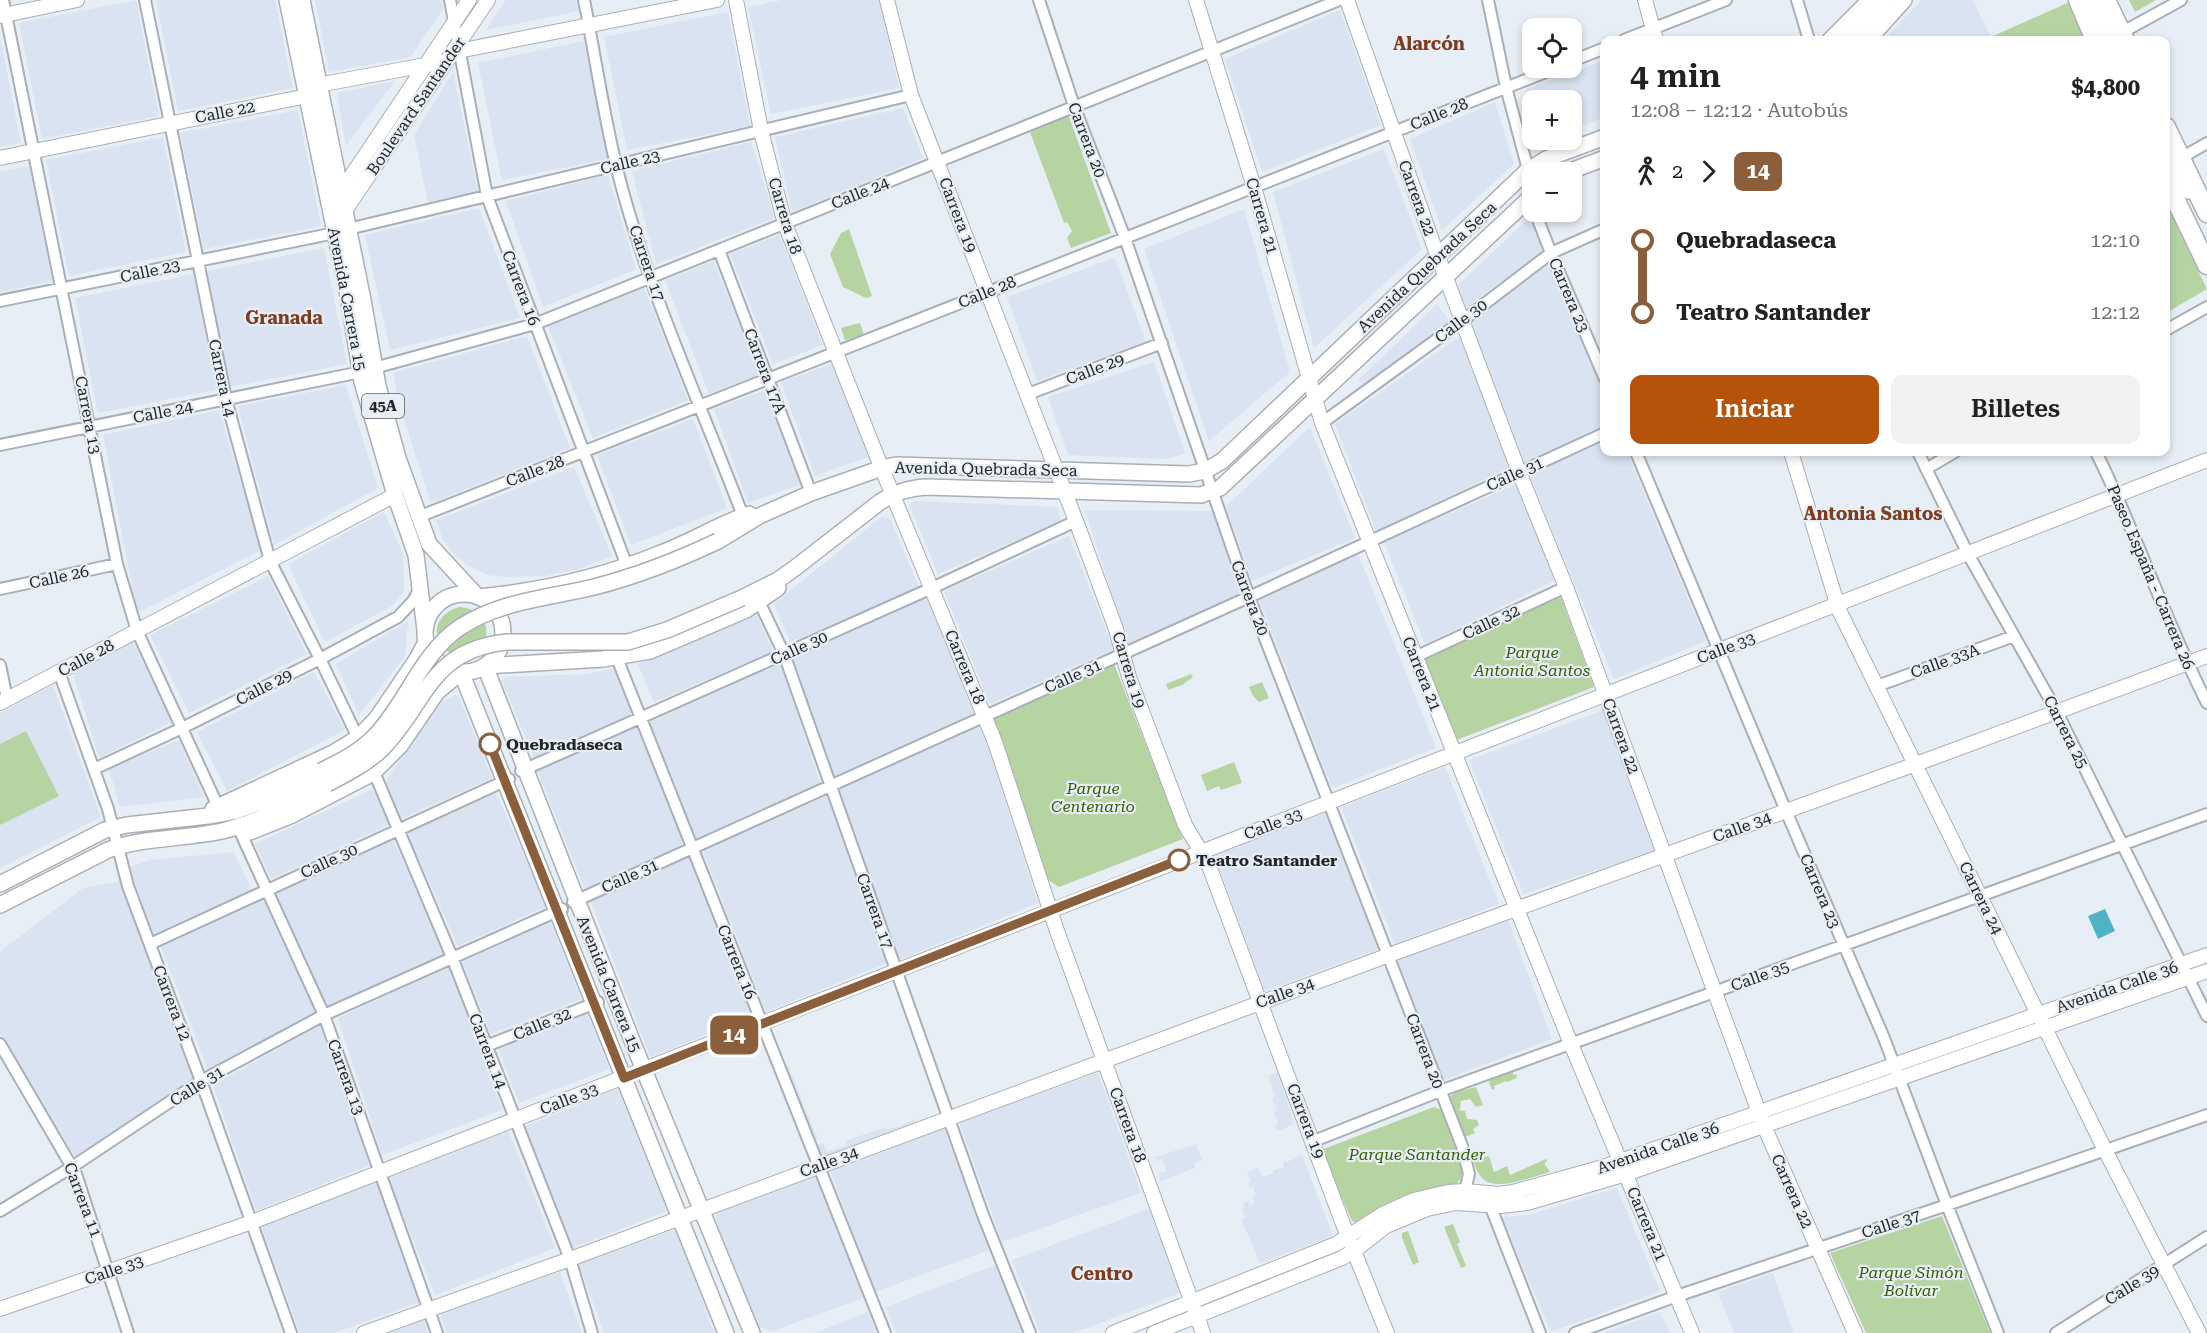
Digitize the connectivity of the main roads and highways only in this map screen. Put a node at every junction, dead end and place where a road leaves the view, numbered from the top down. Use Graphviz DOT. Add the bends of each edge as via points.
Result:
graph roads {
  1 [pos="288,0"];
  2 [pos="302,0"];
  3 [pos="1870,0"];
  4 [pos="1886,0"];
  5 [pos="1904,0"];
  6 [pos="2078,0"];
  7 [pos="2091,0"];
  8 [pos="2106,0"];
  9 [pos="1834,36"];
  10 [pos="1852,36"];
  11 [pos="1872,36"];
  12 [pos="2093,36"];
  13 [pos="2118,36"];
  14 [pos="2118,36"];
  15 [pos="1600,139"];
  16 [pos="2174,155"];
  17 [pos="1600,160"];
  18 [pos="1582,167"];
  19 [pos="2170,188"];
  20 [pos="337,210"];
  21 [pos="1522,211"];
  22 [pos="2207,213"];
  23 [pos="2207,222"];
  24 [pos="2207,265"];
  25 [pos="368,370"];
  26 [pos="811,493"];
  27 [pos="478,597"];
  28 [pos="752,597"];
  29 [pos="425,636"];
  30 [pos="485,666"];
  31 [pos="461,672"];
  32 [pos="324,777"];
  33 [pos="220,811"];
  34 [pos="239,831"];
  35 [pos="0,884"];
  36 [pos="0,905"];
  37 [pos="726,1333"];
  38 [pos="752,1333"];
  1 -- 20 [label="main road, Avenida Carrera 15 / 45A" via="306,96"];
  2 -- 20 [label="main road, Avenida Carrera 15 / 45A" via="340,192"];
  3 -- 9 [label="main road"];
  4 -- 10 [label="main road"];
  5 -- 11 [label="main road"];
  6 -- 12 [label="highway"];
  7 -- 13 [label="main road"];
  8 -- 14 [label="highway"];
  15 -- 26 [label="main road, Avenida Quebrada Seca" via="1546,159 1527,171 1222,460 1205,471 1188,474 907,464 882,468"];
  16 -- 22 [label="highway"];
  16 -- 23 [label="main road"];
  17 -- 18 [label="main road"];
  19 -- 24 [label="highway"];
  20 -- 25 [label="main road, Avenida Carrera 15 / 45A" via="350,307"];
  21 -- 28 [label="main road, Avenida Quebrada Seca" via="1213,492 1192,495 906,490 893,494 810,556 777,589"];
  25 -- 27 [label="main road, Avenida Carrera 15 / 45A" via="425,536 434,552"];
  25 -- 29 [label="main road, Avenida Carrera 15 / 45A" via="368,403 416,555"];
  26 -- 27 [label="main road" via="743,516 627,566 540,589"];
  26 -- 32 [label="main road, Avenida Quebrada Seca, bridge" via="759,516 683,558 640,574 508,606 473,620 444,641 377,734"];
  27 -- 29 [label="main road" via="460,594 443,600 427,618"];
  27 -- 30 [label="main road, 45A" via="496,610 503,630 499,651"];
  28 -- 30 [label="main road" via="664,646 617,658"];
  28 -- 32 [label="main road, Avenida Quebrada Seca, bridge" via="628,642 507,642 462,654 432,680 380,750 354,770"];
  29 -- 31 [label="main road, 45A" via="430,654 449,669"];
  29 -- 33 [label="main road" via="417,659 377,718 358,738"];
  30 -- 31 [label="main road"];
  30 -- 38 [label="main road, Avenida Carrera 15" via="574,902"];
  31 -- 34 [label="main road" via="437,692 400,746 374,772 290,816"];
  31 -- 37 [label="main road, Avenida Carrera 15" via="560,910"];
  32 -- 33 [label="main road, Avenida Quebrada Seca" via="263,801"];
  32 -- 34 [label="main road, Avenida Quebrada Seca"];
  33 -- 35 [label="main road" via="112,828"];
  34 -- 36 [label="main road" via="225,837 117,846"];
}
